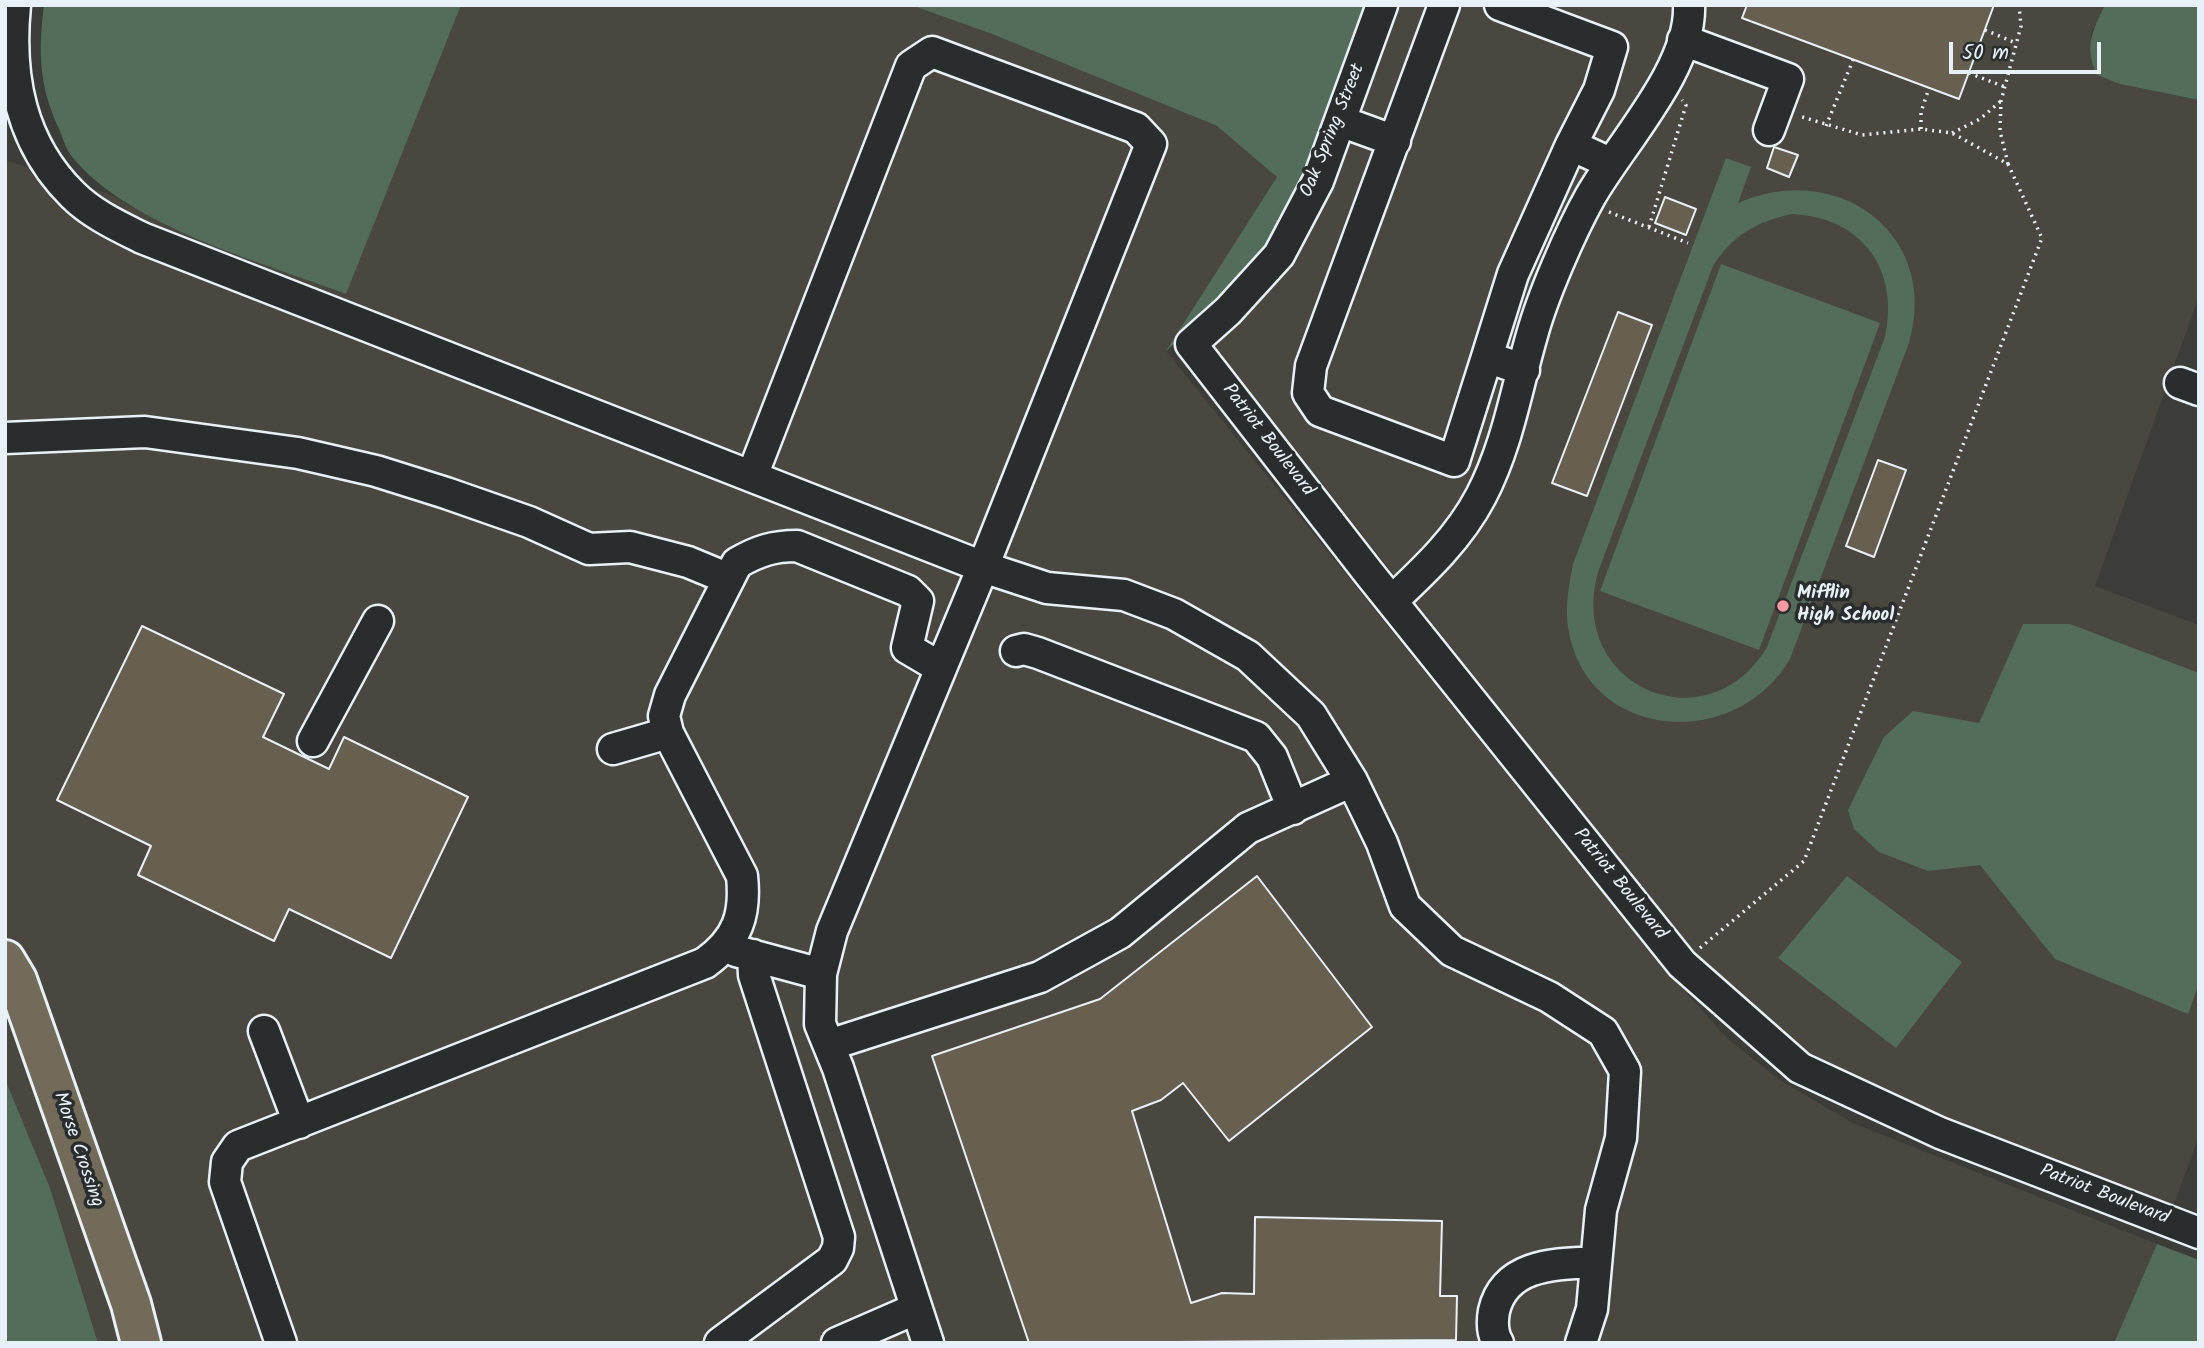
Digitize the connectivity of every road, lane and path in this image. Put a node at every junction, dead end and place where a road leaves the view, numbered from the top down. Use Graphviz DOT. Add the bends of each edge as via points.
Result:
graph roads {
  1 [pos="15,5"];
  2 [pos="1382,5"];
  3 [pos="1444,5"];
  4 [pos="1500,5"];
  5 [pos="1689,5"];
  6 [pos="2019,5"];
  7 [pos="1985,30"];
  8 [pos="1683,40"];
  9 [pos="2016,43"];
  10 [pos="1853,60"];
  11 [pos="1969,73"];
  12 [pos="2005,87"];
  13 [pos="1929,88"];
  14 [pos="2001,101"];
  15 [pos="1672,106"];
  16 [pos="1773,118"];
  17 [pos="1340,121"];
  18 [pos="1826,126"];
  19 [pos="1921,129"];
  20 [pos="1952,133"];
  21 [pos="1395,141"];
  22 [pos="1572,145"];
  23 [pos="1610,163"];
  24 [pos="2008,164"];
  25 [pos="1601,212"];
  26 [pos="1648,227"];
  27 [pos="1688,243"];
  28 [pos="1191,344"];
  29 [pos="1487,357"];
  30 [pos="1524,370"];
  31 [pos="5,438"];
  32 [pos="752,476"];
  33 [pos="983,567"];
  34 [pos="729,579"];
  35 [pos="1392,601"];
  36 [pos="378,621"];
  37 [pos="1016,651"];
  38 [pos="941,668"];
  39 [pos="668,733"];
  40 [pos="313,741"];
  41 [pos="613,749"];
  42 [pos="1352,781"];
  43 [pos="1293,809"];
  44 [pos="739,952"];
  45 [pos="5,961"];
  46 [pos="1682,964"];
  47 [pos="821,974"];
  48 [pos="264,1031"];
  49 [pos="829,1045"];
  50 [pos="299,1123"];
  51 [pos="2199,1233"];
  52 [pos="1596,1262"];
  53 [pos="915,1309"];
  54 [pos="141,1343"];
  55 [pos="281,1343"];
  56 [pos="720,1343"];
  57 [pos="837,1343"];
  58 [pos="928,1343"];
  59 [pos="1498,1343"];
  60 [pos="1581,1343"];
  1 -- 32 [label="street" via="15,90 26,127 44,160 74,196 104,218 142,238"];
  2 -- 17 [label="street, Oak Spring Street"];
  3 -- 21 [label="street"];
  4 -- 22 [label="street" via="1612,47 1599,90"];
  5 -- 8 [label="street"];
  6 -- 9 [label="path" via="2021,26"];
  7 -- 9 [label="path"];
  8 -- 16 [label="street" via="1788,79"];
  8 -- 23 [label="street" via="1662,86"];
  9 -- 12 [label="path"];
  10 -- 18 [label="path"];
  11 -- 12 [label="path"];
  12 -- 14 [label="path"];
  13 -- 19 [label="path"];
  14 -- 20 [label="path" via="1980,119"];
  14 -- 24 [label="path" via="2000,131"];
  15 -- 26 [label="path" via="1679,96 1686,105"];
  16 -- 18 [label="path"];
  17 -- 21 [label="street"];
  17 -- 28 [label="street, Oak Spring Street" via="1318,181 1279,255"];
  18 -- 19 [label="path" via="1862,135"];
  19 -- 20 [label="path"];
  20 -- 24 [label="path"];
  21 -- 29 [label="street" via="1311,366 1308,393 1320,411 1454,461"];
  22 -- 23 [label="street"];
  22 -- 29 [label="street" via="1513,274"];
  23 -- 30 [label="street" via="1569,239 1533,333"];
  24 -- 46 [label="path" via="2042,238 1804,861"];
  25 -- 26 [label="path"];
  26 -- 27 [label="path"];
  28 -- 35 [label="street, Patriot Boulevard"];
  29 -- 30 [label="street"];
  30 -- 35 [label="street" via="1512,423 1480,498 1441,554"];
  31 -- 34 [label="street" via="145,432 298,453 446,493 589,549 630,547 688,562"];
  32 -- 33 [label="street"];
  32 -- 33 [label="street" via="911,66 932,52 1136,128 1151,144"];
  33 -- 38 [label="street"];
  33 -- 42 [label="street" via="1047,588 1124,595 1174,614 1248,656 1311,715"];
  34 -- 38 [label="street" via="737,563 757,551 797,547 908,591 918,601 907,648"];
  34 -- 39 [label="street" via="670,695 664,716"];
  35 -- 46 [label="street, Patriot Boulevard"];
  36 -- 40 [label="street"];
  37 -- 43 [label="street" via="1038,653 1256,737 1272,757"];
  38 -- 47 [label="street" via="832,931"];
  39 -- 41 [label="street"];
  39 -- 44 [label="street" via="743,876"];
  42 -- 43 [label="street"];
  42 -- 52 [label="street" via="1405,906 1452,951 1549,997 1602,1032 1625,1071 1621,1138 1601,1210"];
  43 -- 49 [label="street" via="1248,828 1120,933 1040,977"];
  44 -- 47 [label="street"];
  44 -- 50 [label="street"];
  44 -- 56 [label="street" via="754,975 838,1248 832,1260"];
  45 -- 54 [label="main road, Morse Crossing" via="17,980"];
  46 -- 51 [label="street, Patriot Boulevard" via="1800,1068 1940,1133"];
  47 -- 49 [label="street" via="820,1024"];
  48 -- 50 [label="street"];
  49 -- 53 [label="street"];
  50 -- 55 [label="street" via="239,1146 227,1162 225,1182"];
  52 -- 59 [label="street" via="1540,1266 1519,1275 1496,1303 1492,1321"];
  52 -- 60 [label="street" via="1592,1310"];
  53 -- 57 [label="street"];
  53 -- 58 [label="street"];
}
